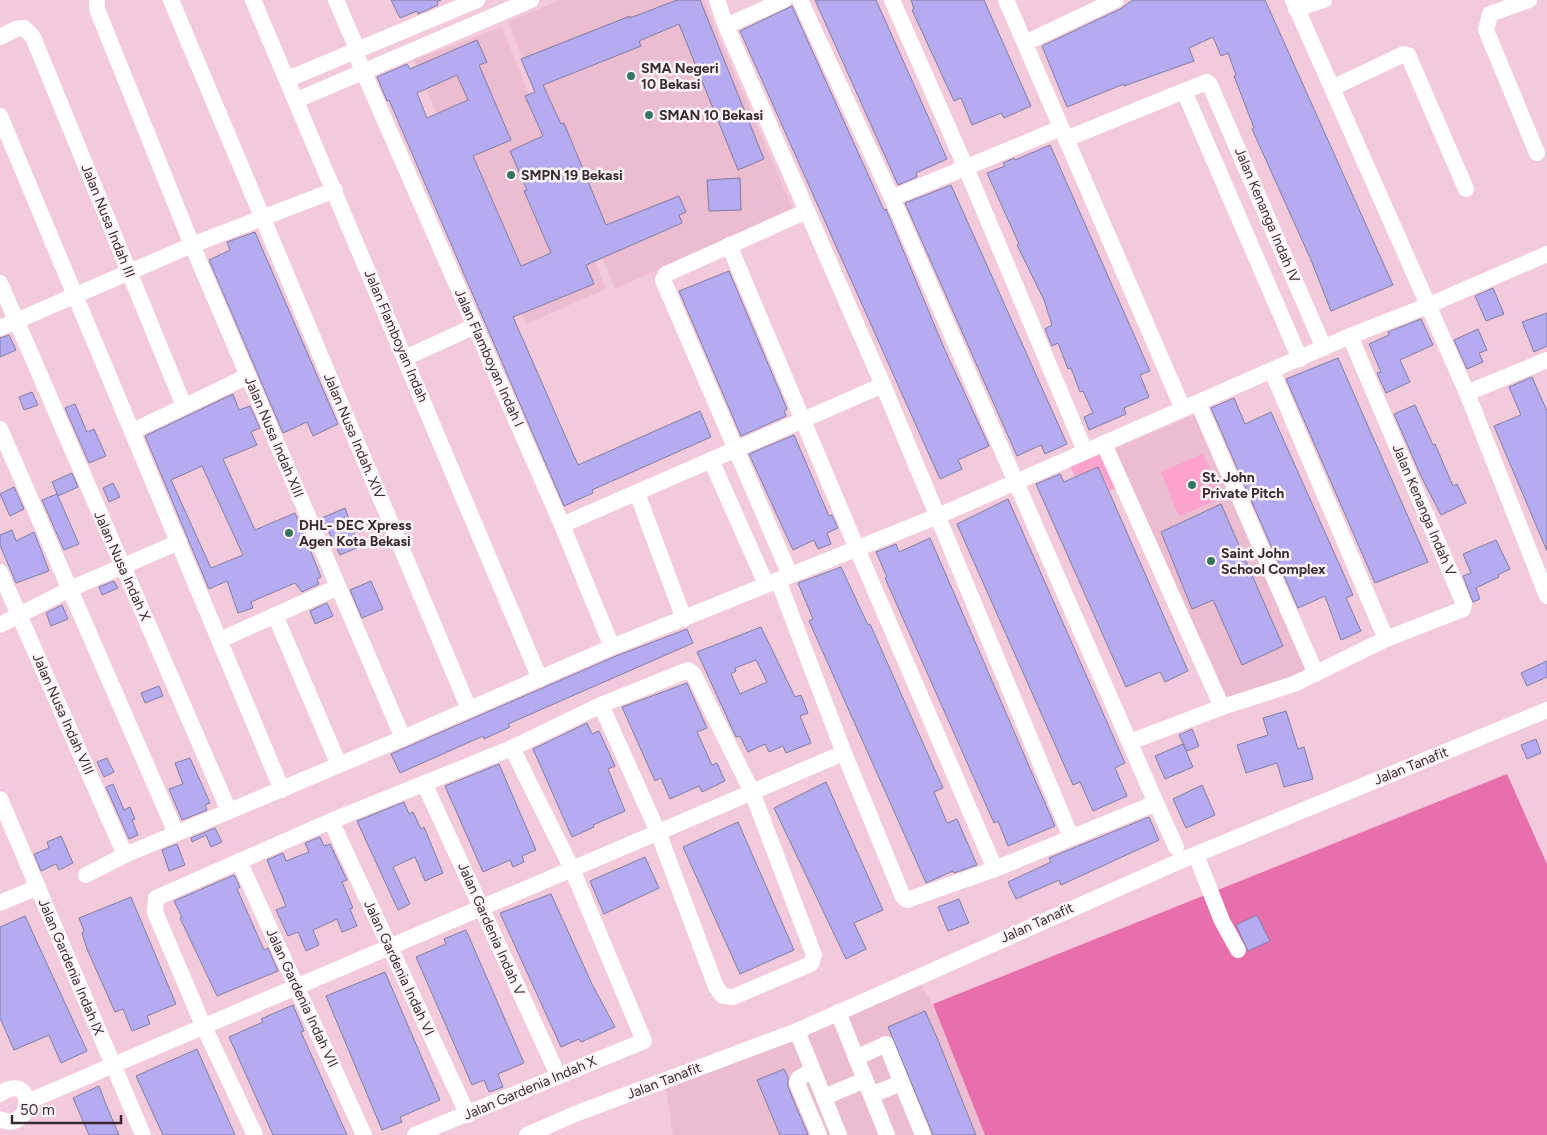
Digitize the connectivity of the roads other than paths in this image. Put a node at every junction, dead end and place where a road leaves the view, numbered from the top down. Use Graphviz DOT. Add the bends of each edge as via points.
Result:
graph roads {
  1 [pos="97,0"];
  2 [pos="171,0"];
  3 [pos="253,0"];
  4 [pos="336,0"];
  5 [pos="477,0"];
  6 [pos="531,0"];
  7 [pos="717,0"];
  8 [pos="784,0"];
  9 [pos="800,0"];
  10 [pos="892,0"];
  11 [pos="1006,0"];
  12 [pos="1116,0"];
  13 [pos="1324,0"];
  14 [pos="1529,0"];
  15 [pos="1294,4"];
  16 [pos="726,26"];
  17 [pos="0,36"];
  18 [pos="1025,43"];
  19 [pos="356,50"];
  20 [pos="363,70"];
  21 [pos="288,79"];
  22 [pos="1332,88"];
  23 [pos="1184,91"];
  24 [pos="297,100"];
  25 [pos="0,116"];
  26 [pos="1064,133"];
  27 [pos="1537,153"];
  28 [pos="966,168"];
  29 [pos="1466,189"];
  30 [pos="335,190"];
  31 [pos="892,198"];
  32 [pos="807,211"];
  33 [pos="262,218"];
  34 [pos="192,245"];
  35 [pos="729,245"];
  36 [pos="1547,254"];
  37 [pos="129,273"];
  38 [pos="0,282"];
  39 [pos="76,295"];
  40 [pos="1427,306"];
  41 [pos="16,322"];
  42 [pos="475,326"];
  43 [pos="0,328"];
  44 [pos="1350,336"];
  45 [pos="1324,348"];
  46 [pos="405,358"];
  47 [pos="1300,359"];
  48 [pos="1546,363"];
  49 [pos="1272,371"];
  50 [pos="248,376"];
  51 [pos="883,385"];
  52 [pos="1468,393"];
  53 [pos="1198,403"];
  54 [pos="184,406"];
  55 [pos="1183,409"];
  56 [pos="803,420"];
  57 [pos="0,429"];
  58 [pos="133,431"];
  59 [pos="1104,444"];
  60 [pos="735,448"];
  61 [pos="1086,451"];
  62 [pos="711,460"];
  63 [pos="1017,481"];
  64 [pos="637,493"];
  65 [pos="938,516"];
  66 [pos="562,525"];
  67 [pos="179,542"];
  68 [pos="857,548"];
  69 [pos="123,566"];
  70 [pos="0,572"];
  71 [pos="778,580"];
  72 [pos="338,587"];
  73 [pos="70,589"];
  74 [pos="1547,596"];
  75 [pos="19,615"];
  76 [pos="275,615"];
  77 [pos="684,619"];
  78 [pos="0,625"];
  79 [pos="1386,639"];
  80 [pos="220,640"];
  81 [pos="612,647"];
  82 [pos="1316,674"];
  83 [pos="538,675"];
  84 [pos="601,705"];
  85 [pos="1222,707"];
  86 [pos="469,709"];
  87 [pos="1547,710"];
  88 [pos="403,738"];
  89 [pos="1130,742"];
  90 [pos="512,748"];
  91 [pos="834,757"];
  92 [pos="339,766"];
  93 [pos="424,783"];
  94 [pos="282,790"];
  95 [pos="752,792"];
  96 [pos="0,799"];
  97 [pos="1156,803"];
  98 [pos="229,811"];
  99 [pos="331,821"];
  100 [pos="658,832"];
  101 [pos="176,833"];
  102 [pos="1071,837"];
  103 [pos="1176,847"];
  104 [pos="126,855"];
  105 [pos="1196,855"];
  106 [pos="239,861"];
  107 [pos="572,869"];
  108 [pos="995,870"];
  109 [pos="86,875"];
  110 [pos="38,887"];
  111 [pos="0,903"];
  112 [pos="482,907"];
  113 [pos="390,946"];
  114 [pos="1238,950"];
  115 [pos="298,985"];
  116 [pos="838,1012"];
  117 [pos="203,1026"];
  118 [pos="796,1031"];
  119 [pos="856,1058"];
  120 [pos="112,1065"];
  121 [pos="812,1070"];
  122 [pos="558,1075"];
  123 [pos="865,1080"];
  124 [pos="901,1083"];
  125 [pos="1,1090"];
  126 [pos="871,1095"];
  127 [pos="824,1097"];
  128 [pos="27,1102"];
  129 [pos="468,1115"];
  130 [pos="831,1115"];
  131 [pos="0,1119"];
  132 [pos="22,1128"];
  133 [pos="816,1129"];
  134 [pos="916,1133"];
  135 [pos="143,1135"];
  136 [pos="255,1135"];
  137 [pos="364,1135"];
  138 [pos="415,1135"];
  139 [pos="527,1135"];
  140 [pos="839,1135"];
  141 [pos="887,1135"];
  1 -- 34 [label="street, Jalan Nusa Indah XIII" via="97,9"];
  2 -- 33 [label="street, Jalan Nusa Indah. XIV"];
  3 -- 21 [label="street, Jalan Flamboyan Indah"];
  4 -- 19 [label="street, Jalan Flamboyan Indah I"];
  5 -- 19 [label="street"];
  6 -- 20 [label="street"];
  7 -- 16 [label="street"];
  8 -- 16 [label="street"];
  9 -- 31 [label="street"];
  10 -- 28 [label="street"];
  11 -- 18 [label="street"];
  12 -- 18 [label="street"];
  13 -- 15 [label="street"];
  14 -- 27 [label="street" via="1490,14 1486,30"];
  15 -- 22 [label="street"];
  16 -- 32 [label="street"];
  17 -- 37 [label="street, Jalan Nusa Indah III" via="24,28 33,37"];
  18 -- 26 [label="street"];
  19 -- 20 [label="street, Jalan Flamboyan Indah I"];
  19 -- 21 [label="street"];
  20 -- 24 [label="street"];
  20 -- 42 [label="street, Jalan Flamboyan Indah I"];
  21 -- 24 [label="street, Jalan Flamboyan Indah"];
  22 -- 29 [label="street" via="1404,54 1408,55"];
  22 -- 40 [label="street"];
  23 -- 26 [label="street"];
  23 -- 45 [label="street, Jalan Kenanga Indah IV" via="1209,83"];
  23 -- 47 [label="street"];
  24 -- 30 [label="street, Jalan Flamboyan Indah"];
  25 -- 39 [label="street"];
  26 -- 28 [label="street"];
  26 -- 55 [label="street"];
  28 -- 31 [label="street"];
  28 -- 61 [label="street"];
  30 -- 33 [label="street"];
  30 -- 46 [label="street, Jalan Flamboyan Indah"];
  31 -- 63 [label="street"];
  32 -- 35 [label="street"];
  32 -- 51 [label="street"];
  33 -- 34 [label="street"];
  33 -- 86 [label="street, Jalan Nusa Indah. XIV"];
  34 -- 37 [label="street"];
  34 -- 50 [label="street, Jalan Nusa Indah XIII"];
  35 -- 56 [label="street"];
  35 -- 60 [label="street" via="666,274 663,280"];
  36 -- 40 [label="street"];
  37 -- 39 [label="street"];
  37 -- 54 [label="street, Jalan Nusa Indah III"];
  38 -- 41 [label="street, Jalan Nusa Indah X"];
  39 -- 41 [label="street"];
  39 -- 58 [label="street"];
  40 -- 44 [label="street"];
  40 -- 52 [label="street"];
  41 -- 43 [label="street"];
  41 -- 69 [label="street, Jalan Nusa Indah X"];
  42 -- 46 [label="street"];
  42 -- 66 [label="street, Jalan Flamboyan Indah I"];
  44 -- 45 [label="street"];
  44 -- 79 [label="street, Jalan Kenanga Indah V" via="1464,604 1459,612"];
  45 -- 47 [label="street"];
  46 -- 83 [label="street, Jalan Flamboyan Indah"];
  47 -- 49 [label="street"];
  48 -- 52 [label="street"];
  49 -- 53 [label="street"];
  49 -- 79 [label="street"];
  50 -- 54 [label="street"];
  50 -- 72 [label="street, Jalan Nusa Indah XIII"];
  51 -- 56 [label="street"];
  51 -- 65 [label="street"];
  52 -- 74 [label="street"];
  53 -- 55 [label="street"];
  53 -- 82 [label="street"];
  54 -- 58 [label="street"];
  55 -- 59 [label="street"];
  56 -- 60 [label="street"];
  56 -- 68 [label="street"];
  57 -- 73 [label="street"];
  58 -- 67 [label="street"];
  59 -- 61 [label="street"];
  59 -- 85 [label="street"];
  60 -- 62 [label="street"];
  60 -- 71 [label="street"];
  61 -- 63 [label="street"];
  62 -- 64 [label="street"];
  62 -- 71 [label="street"];
  63 -- 65 [label="street"];
  63 -- 89 [label="street"];
  64 -- 66 [label="street"];
  64 -- 77 [label="street"];
  65 -- 68 [label="street"];
  65 -- 102 [label="street"];
  66 -- 81 [label="street, Jalan Flamboyan Indah I"];
  67 -- 69 [label="street"];
  67 -- 80 [label="street"];
  68 -- 71 [label="street"];
  68 -- 108 [label="street"];
  69 -- 73 [label="street"];
  69 -- 98 [label="street, Jalan Nusa Indah X"];
  70 -- 75 [label="street, Jalan Nusa Indah VIII"];
  71 -- 77 [label="street"];
  71 -- 108 [label="street" via="903,897 911,900"];
  72 -- 76 [label="street"];
  72 -- 88 [label="street, Jalan Nusa Indah XIII"];
  73 -- 75 [label="street"];
  73 -- 101 [label="street"];
  75 -- 78 [label="street"];
  75 -- 104 [label="street, Jalan Nusa Indah VIII"];
  76 -- 80 [label="street"];
  76 -- 92 [label="street"];
  77 -- 81 [label="street"];
  79 -- 82 [label="street"];
  80 -- 94 [label="street"];
  81 -- 83 [label="street"];
  82 -- 85 [label="street"];
  83 -- 86 [label="street"];
  84 -- 90 [label="street"];
  84 -- 95 [label="street" via="688,670 694,675"];
  84 -- 100 [label="street"];
  85 -- 89 [label="street"];
  86 -- 88 [label="street"];
  87 -- 105 [label="street, Jalan Tanafit"];
  88 -- 92 [label="street"];
  89 -- 97 [label="street"];
  90 -- 93 [label="street"];
  90 -- 107 [label="street"];
  91 -- 95 [label="street"];
  92 -- 94 [label="street"];
  93 -- 99 [label="street"];
  93 -- 112 [label="street, Jalan Gardenia Indah V"];
  94 -- 98 [label="street"];
  95 -- 100 [label="street"];
  95 -- 100 [label="street" via="814,955 811,964 733,997 723,996 716,987"];
  96 -- 110 [label="street, Jalan Gardenia Indah IX"];
  97 -- 102 [label="street"];
  97 -- 103 [label="street"];
  98 -- 101 [label="street"];
  99 -- 106 [label="street"];
  99 -- 113 [label="street, Jalan Gardenia Indah VI"];
  100 -- 107 [label="street"];
  101 -- 104 [label="street"];
  102 -- 108 [label="street"];
  104 -- 109 [label="street"];
  105 -- 114 [label="street" via="1222,921"];
  105 -- 116 [label="street, Jalan Tanafit"];
  106 -- 115 [label="street, Jalan Gardenia Indah VII"];
  106 -- 117 [label="street" via="156,898 154,912"];
  107 -- 112 [label="street"];
  107 -- 122 [label="street, Jalan Gardenia Indah X" via="644,1041"];
  110 -- 111 [label="street"];
  110 -- 120 [label="street, Jalan Gardenia Indah IX"];
  112 -- 113 [label="street"];
  112 -- 122 [label="street, Jalan Gardenia Indah V"];
  113 -- 115 [label="street"];
  113 -- 129 [label="street, Jalan Gardenia Indah VI"];
  115 -- 117 [label="street"];
  115 -- 137 [label="street, Jalan Gardenia Indah VII"];
  116 -- 118 [label="street, Jalan Tanafit"];
  116 -- 119 [label="street"];
  117 -- 120 [label="street"];
  117 -- 136 [label="street"];
  118 -- 121 [label="street"];
  118 -- 139 [label="street, Jalan Tanafit"];
  119 -- 123 [label="street"];
  119 -- 124 [label="street" via="886,1044"];
  120 -- 128 [label="street"];
  120 -- 135 [label="street, Jalan Gardenia Indah IX"];
  121 -- 127 [label="street"];
  121 -- 133 [label="street" via="797,1083"];
  122 -- 129 [label="street, Jalan Gardenia Indah X"];
  123 -- 126 [label="street"];
  123 -- 127 [label="street"];
  124 -- 126 [label="street"];
  124 -- 134 [label="street"];
  125 -- 128 [label="street" via="15,1090"];
  126 -- 141 [label="street"];
  127 -- 130 [label="street"];
  128 -- 132 [label="street"];
  129 -- 138 [label="street, Jalan Gardenia Indah X"];
  130 -- 133 [label="street"];
  130 -- 140 [label="street"];
  131 -- 132 [label="street"];
}
